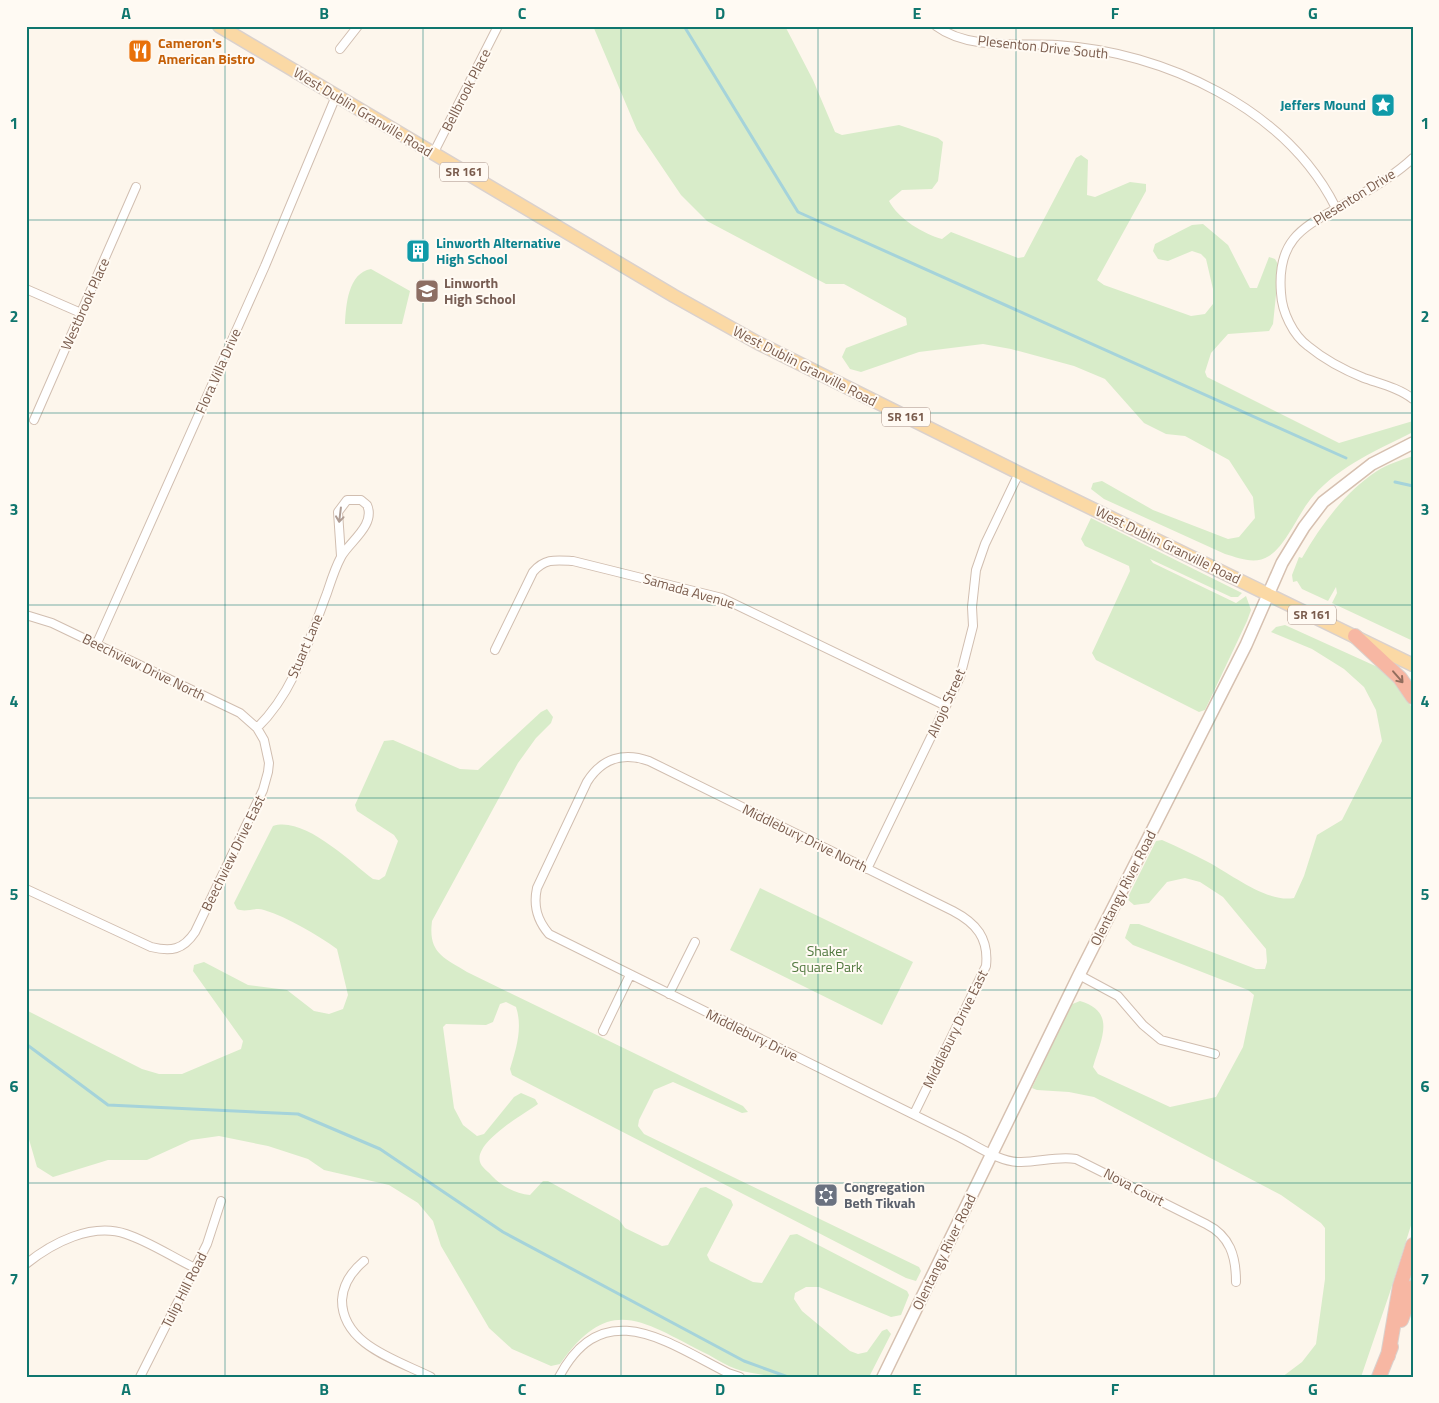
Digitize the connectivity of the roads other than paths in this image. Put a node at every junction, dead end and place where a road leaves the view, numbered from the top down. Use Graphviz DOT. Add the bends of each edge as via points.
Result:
graph roads {
  1 [pos="219,26"];
  2 [pos="358,26"];
  3 [pos="498,26"];
  4 [pos="936,26"];
  5 [pos="233,30"];
  6 [pos="340,49"];
  7 [pos="336,96"];
  8 [pos="433,154"];
  9 [pos="1413,158"];
  10 [pos="136,187"];
  11 [pos="1336,208"];
  12 [pos="26,289"];
  13 [pos="81,313"];
  14 [pos="1413,399"];
  15 [pos="34,420"];
  16 [pos="1413,443"];
  17 [pos="1019,473"];
  18 [pos="341,556"];
  19 [pos="1270,595"];
  20 [pos="26,615"];
  21 [pos="1354,636"];
  22 [pos="96,644"];
  23 [pos="495,650"];
  24 [pos="1413,665"];
  25 [pos="1413,697"];
  26 [pos="946,706"];
  27 [pos="257,728"];
  28 [pos="868,869"];
  29 [pos="26,889"];
  30 [pos="535,898"];
  31 [pos="985,941"];
  32 [pos="695,942"];
  33 [pos="630,975"];
  34 [pos="1079,975"];
  35 [pos="669,994"];
  36 [pos="602,1031"];
  37 [pos="1215,1054"];
  38 [pos="914,1114"];
  39 [pos="992,1153"];
  40 [pos="222,1201"];
  41 [pos="1413,1245"];
  42 [pos="364,1261"];
  43 [pos="26,1264"];
  44 [pos="195,1268"];
  45 [pos="1236,1282"];
  46 [pos="1413,1287"];
  47 [pos="1388,1356"];
  48 [pos="140,1377"];
  49 [pos="431,1377"];
  50 [pos="559,1377"];
  51 [pos="740,1377"];
  52 [pos="883,1377"];
  53 [pos="1379,1377"];
  1 -- 5 [label="main road, West Dublin Granville Road / SR 161"];
  2 -- 6 [label="street"];
  3 -- 8 [label="street, Bellbrook Place"];
  4 -- 11 [label="street, Plesenton Drive South" via="948,35 977,41 1058,45 1122,55 1164,68 1205,86 1246,109 1282,138 1309,166"];
  5 -- 7 [label="main road, West Dublin Granville Road / SR 161"];
  7 -- 8 [label="main road, West Dublin Granville Road / SR 161"];
  7 -- 22 [label="street, Flora Villa Drive" via="265,266"];
  8 -- 17 [label="main road, West Dublin Granville Road / SR 161" via="694,308"];
  9 -- 11 [label="street, Plesenton Drive" via="1353,200"];
  10 -- 13 [label="street, Westbrook Place"];
  11 -- 14 [label="street, Plesenton Drive" via="1314,220 1294,238 1283,260 1282,304 1292,328 1306,345 1344,369"];
  12 -- 13 [label="street"];
  13 -- 15 [label="street, Westbrook Place"];
  16 -- 19 [label="main road, Olentangy River Road" via="1372,464 1323,502 1282,564"];
  17 -- 19 [label="main road, West Dublin Granville Road / SR 161"];
  17 -- 26 [label="street, Alrojo Street" via="976,570 973,626 960,677"];
  18 -- 18 [label="street, Stuart Lane, one-way" via="369,517 368,506 361,500 346,500 338,512"];
  18 -- 27 [label="street, Stuart Lane" via="308,644 282,699"];
  19 -- 21 [label="main road, West Dublin Granville Road / SR 161"];
  19 -- 34 [label="main road, Olentangy River Road"];
  20 -- 22 [label="street, Beechview Drive North" via="52,623"];
  21 -- 24 [label="main road, West Dublin Granville Road / SR 161"];
  21 -- 25 [label="highway, one-way" via="1400,678"];
  22 -- 27 [label="street, Beechview Drive North" via="240,713"];
  23 -- 26 [label="street, Samada Avenue" via="539,565 547,560 573,561 722,598"];
  26 -- 28 [label="street, Alrojo Street"];
  27 -- 29 [label="street, Beechview Drive East" via="264,740 269,763 263,790 195,932 184,945 171,951 154,948"];
  28 -- 30 [label="street, Middlebury Drive North" via="649,761 632,756 614,759 598,767 587,782 539,880"];
  28 -- 31 [label="street, Middlebury Drive North" via="964,917 977,927"];
  30 -- 33 [label="street, Middlebury Drive" via="537,916 549,934"];
  31 -- 38 [label="street, Middlebury Drive East" via="987,958 983,974"];
  32 -- 35 [label="street"];
  33 -- 35 [label="street, Middlebury Drive"];
  33 -- 36 [label="street"];
  34 -- 37 [label="street" via="1118,996 1161,1040"];
  34 -- 39 [label="main road, Olentangy River Road"];
  35 -- 38 [label="street, Middlebury Drive"];
  38 -- 39 [label="street, Middlebury Drive"];
  39 -- 45 [label="street, Nova Court" via="1020,1162 1066,1157 1076,1160 1213,1227 1230,1246 1236,1266"];
  39 -- 52 [label="main road, Olentangy River Road"];
  40 -- 44 [label="street, Tulip Hill Road"];
  41 -- 47 [label="highway" via="1400,1286"];
  42 -- 49 [label="street" via="347,1281 342,1295 344,1314 351,1331 367,1345"];
  43 -- 44 [label="street" via="72,1237 112,1230 136,1238"];
  44 -- 48 [label="street, Tulip Hill Road"];
  46 -- 47 [label="highway"];
  47 -- 53 [label="highway"];
  50 -- 51 [label="street" via="572,1355 586,1342 603,1334 627,1330 653,1335"];
}
